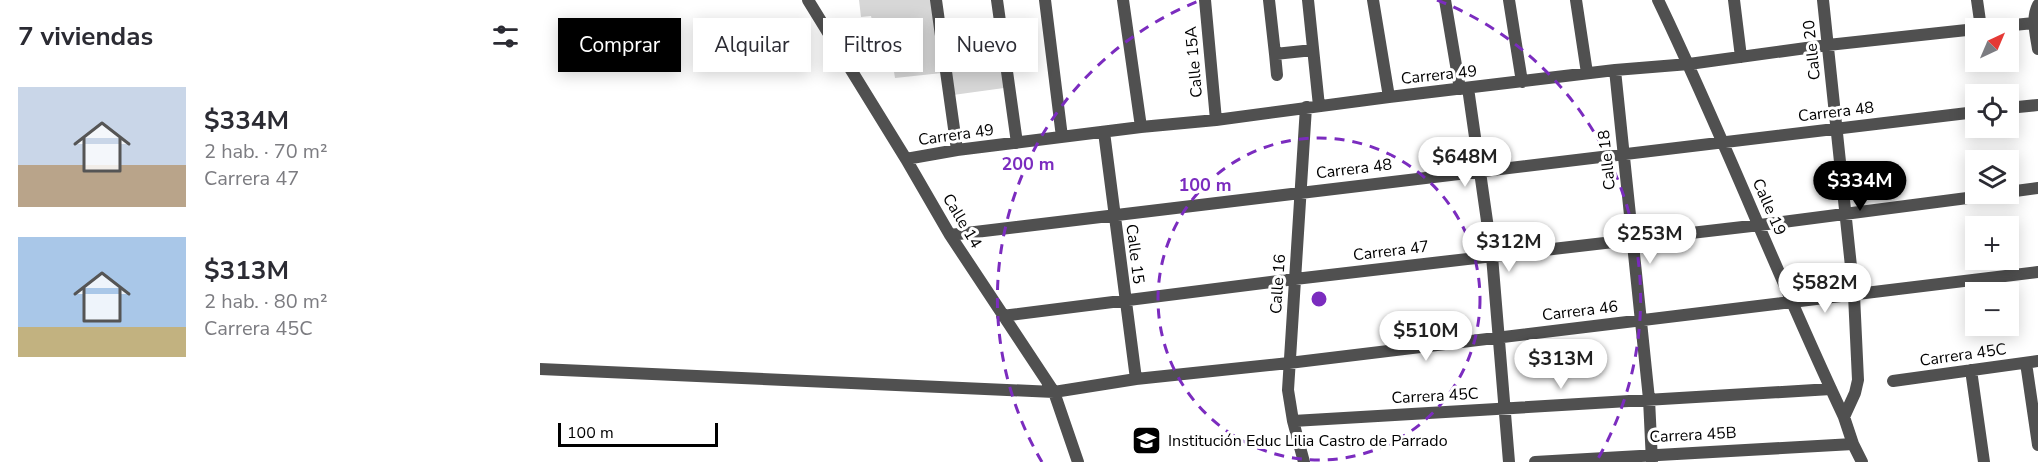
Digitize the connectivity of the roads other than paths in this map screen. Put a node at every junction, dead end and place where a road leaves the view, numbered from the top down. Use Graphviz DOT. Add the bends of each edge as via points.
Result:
graph roads {
  1 [pos="808,0"];
  2 [pos="936,0"];
  3 [pos="997,0"];
  4 [pos="1045,0"];
  5 [pos="1123,0"];
  6 [pos="1205,0"];
  7 [pos="1269,0"];
  8 [pos="1308,0"];
  9 [pos="1373,0"];
  10 [pos="1445,0"];
  11 [pos="1509,0"];
  12 [pos="1576,0"];
  13 [pos="1658,0"];
  14 [pos="1734,0"];
  15 [pos="1823,0"];
  16 [pos="1977,0"];
  17 [pos="2038,5"];
  18 [pos="1981,18"];
  19 [pos="2034,23"];
  20 [pos="2019,24"];
  21 [pos="1965,30"];
  22 [pos="1828,45"];
  23 [pos="2038,49"];
  24 [pos="1313,50"];
  25 [pos="1275,54"];
  26 [pos="1741,57"];
  27 [pos="1689,64"];
  28 [pos="1615,70"];
  29 [pos="1587,73"];
  30 [pos="1277,75"];
  31 [pos="1522,82"];
  32 [pos="1464,89"];
  33 [pos="1389,97"];
  34 [pos="2038,105"];
  35 [pos="1313,106"];
  36 [pos="2019,107"];
  37 [pos="1965,113"];
  38 [pos="1216,120"];
  39 [pos="1141,127"];
  40 [pos="1836,129"];
  41 [pos="1104,132"];
  42 [pos="1062,137"];
  43 [pos="1721,142"];
  44 [pos="1017,143"];
  45 [pos="957,150"];
  46 [pos="1623,153"];
  47 [pos="906,159"];
  48 [pos="1479,171"];
  49 [pos="2038,188"];
  50 [pos="2019,191"];
  51 [pos="1299,192"];
  52 [pos="1965,198"];
  53 [pos="1845,213"];
  54 [pos="1113,214"];
  55 [pos="1760,225"];
  56 [pos="950,235"];
  57 [pos="1633,238"];
  58 [pos="1492,256"];
  59 [pos="2038,272"];
  60 [pos="1295,279"];
  61 [pos="1854,296"];
  62 [pos="1125,300"];
  63 [pos="1793,302"];
  64 [pos="1002,316"];
  65 [pos="1640,320"];
  66 [pos="1499,338"];
  67 [pos="2032,362"];
  68 [pos="1289,363"];
  69 [pos="540,369"];
  70 [pos="1971,370"];
  71 [pos="1137,379"];
  72 [pos="1893,381"];
  73 [pos="1831,388"];
  74 [pos="1054,392"];
  75 [pos="1649,399"];
  76 [pos="1505,408"];
  77 [pos="1844,417"];
  78 [pos="1293,421"];
  79 [pos="1853,444"];
  80 [pos="2038,445"];
  81 [pos="1652,458"];
  82 [pos="1078,462"];
  83 [pos="1304,462"];
  84 [pos="1509,462"];
  85 [pos="1535,462"];
  86 [pos="1862,462"];
  87 [pos="1984,462"];
  1 -- 47 [label="street, Calle 14"];
  2 -- 45 [label="street"];
  3 -- 44 [label="street"];
  4 -- 42 [label="street"];
  5 -- 39 [label="street"];
  6 -- 38 [label="street, Calle 15A"];
  7 -- 25 [label="street"];
  8 -- 24 [label="street, Calle 16"];
  9 -- 33 [label="street"];
  10 -- 32 [label="street"];
  11 -- 31 [label="street"];
  12 -- 29 [label="street"];
  13 -- 27 [label="street, Calle 19"];
  14 -- 26 [label="street"];
  15 -- 22 [label="street, Calle 20"];
  16 -- 18 [label="street"];
  17 -- 19 [label="street"];
  19 -- 20 [label="street"];
  19 -- 23 [label="street"];
  21 -- 22 [label="street, Carrera 49"];
  22 -- 26 [label="street, Carrera 49"];
  22 -- 40 [label="street, Calle 20"];
  24 -- 25 [label="street"];
  24 -- 35 [label="street, Calle 16"];
  25 -- 30 [label="street"];
  26 -- 27 [label="street, Carrera 49"];
  27 -- 28 [label="street, Carrera 49"];
  27 -- 43 [label="street, Calle 19"];
  28 -- 29 [label="street, Carrera 49"];
  28 -- 46 [label="street, Calle 18"];
  29 -- 31 [label="street, Carrera 49"];
  31 -- 32 [label="street, Carrera 49"];
  32 -- 33 [label="street, Carrera 49"];
  32 -- 48 [label="street"];
  33 -- 35 [label="street, Carrera 49"];
  34 -- 36 [label="street"];
  35 -- 38 [label="street, Carrera 49"];
  35 -- 51 [label="street, Calle 16"];
  37 -- 40 [label="street, Carrera 48"];
  38 -- 39 [label="street, Carrera 49"];
  39 -- 41 [label="street, Carrera 49"];
  40 -- 43 [label="street, Carrera 48"];
  40 -- 53 [label="street, Calle 20"];
  41 -- 42 [label="street, Carrera 49"];
  41 -- 54 [label="street, Calle 15"];
  42 -- 44 [label="street, Carrera 49"];
  43 -- 46 [label="street, Carrera 48"];
  43 -- 55 [label="street, Calle 19"];
  44 -- 45 [label="street, Carrera 49"];
  45 -- 47 [label="street, Carrera 49"];
  46 -- 48 [label="street, Carrera 48"];
  46 -- 57 [label="street, Calle 18"];
  47 -- 56 [label="street, Calle 14"];
  48 -- 51 [label="street, Carrera 48"];
  48 -- 58 [label="street"];
  49 -- 50 [label="street"];
  51 -- 54 [label="street, Carrera 48"];
  51 -- 60 [label="street, Calle 16"];
  52 -- 53 [label="street, Carrera 47"];
  53 -- 55 [label="street, Carrera 47"];
  53 -- 61 [label="street, Calle 20"];
  54 -- 56 [label="street, Carrera 48"];
  54 -- 62 [label="street, Calle 15"];
  55 -- 57 [label="street, Carrera 47"];
  55 -- 63 [label="street, Calle 19"];
  56 -- 64 [label="street, Calle 14"];
  57 -- 58 [label="street, Carrera 47"];
  57 -- 65 [label="street, Calle 18"];
  58 -- 60 [label="street, Carrera 47"];
  58 -- 66 [label="street"];
  59 -- 61 [label="street, Carrera 46"];
  60 -- 62 [label="street, Carrera 47"];
  60 -- 68 [label="street, Calle 16"];
  61 -- 63 [label="street, Carrera 46"];
  61 -- 77 [label="street, Calle 20" via="1858,380"];
  62 -- 64 [label="street, Carrera 47"];
  62 -- 71 [label="street, Calle 15"];
  63 -- 65 [label="street, Carrera 46"];
  63 -- 73 [label="street, Calle 19"];
  64 -- 74 [label="street, Calle 14"];
  65 -- 66 [label="street, Carrera 46"];
  65 -- 75 [label="street, Calle 18"];
  66 -- 68 [label="street, Carrera 46"];
  66 -- 76 [label="street"];
  67 -- 70 [label="street, Carrera 45C"];
  67 -- 80 [label="street"];
  68 -- 71 [label="street, Carrera 46"];
  68 -- 78 [label="street, Calle 16"];
  69 -- 74 [label="street, Carrera 46"];
  70 -- 72 [label="street, Carrera 45C"];
  70 -- 87 [label="street"];
  71 -- 74 [label="street, Carrera 46"];
  73 -- 75 [label="street, Carrera 45C"];
  73 -- 77 [label="street, Calle 19"];
  74 -- 82 [label="street, Calle 14"];
  75 -- 76 [label="street, Carrera 45C"];
  75 -- 81 [label="street, Calle 18"];
  76 -- 78 [label="street, Carrera 45C"];
  76 -- 84 [label="street"];
  77 -- 79 [label="street, Calle 19"];
  78 -- 83 [label="street, Calle 16"];
  79 -- 81 [label="street, Carrera 45B"];
  79 -- 86 [label="street, Calle 19"];
  81 -- 85 [label="street, Carrera 45B"];
}
